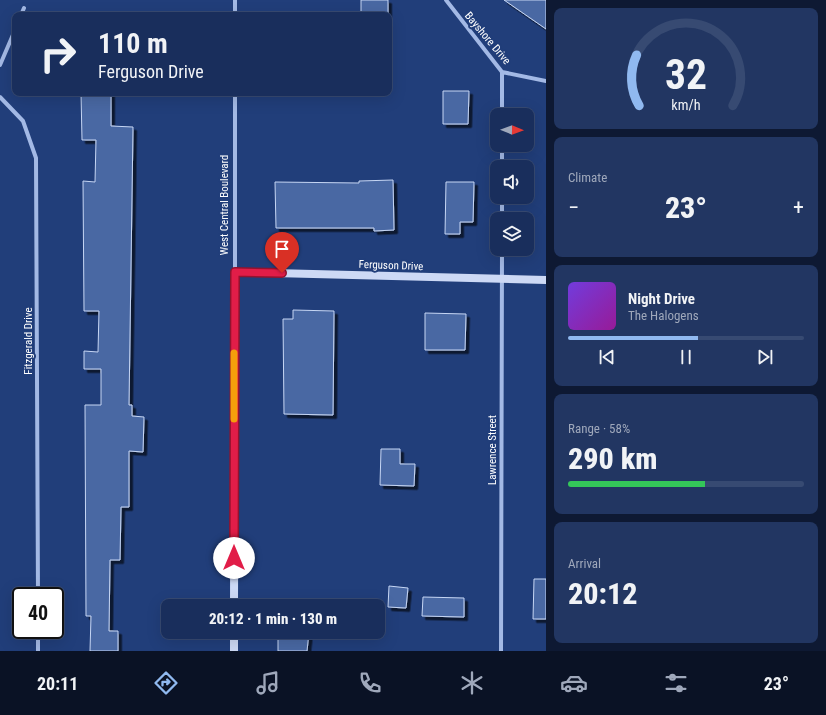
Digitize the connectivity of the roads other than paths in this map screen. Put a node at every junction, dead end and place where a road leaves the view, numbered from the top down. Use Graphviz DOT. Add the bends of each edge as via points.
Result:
graph roads {
  1 [pos="235,0"];
  2 [pos="446,0"];
  3 [pos="24,8"];
  4 [pos="22,12"];
  5 [pos="235,12"];
  6 [pos="12,37"];
  7 [pos="0,65"];
  8 [pos="502,72"];
  9 [pos="546,81"];
  10 [pos="235,96"];
  11 [pos="0,97"];
  12 [pos="502,108"];
  13 [pos="502,256"];
  14 [pos="235,272"];
  15 [pos="502,280"];
  16 [pos="546,280"];
  17 [pos="38,587"];
  18 [pos="234,599"];
  19 [pos="38,639"];
  20 [pos="234,639"];
  21 [pos="38,651"];
  22 [pos="234,651"];
  23 [pos="501,651"];
  1 -- 5 [label="street"];
  2 -- 8 [label="street, Bayshore Drive"];
  3 -- 4 [label="street"];
  6 -- 7 [label="street"];
  8 -- 9 [label="street, Bayshore Drive"];
  8 -- 12 [label="street"];
  10 -- 14 [label="street, West Central Boulevard"];
  11 -- 17 [label="street, Fitzgerald Drive" via="22,121 36,158"];
  13 -- 15 [label="street, Lawrence Street"];
  14 -- 15 [label="street, Ferguson Drive"];
  14 -- 18 [label="street, West Central Boulevard"];
  15 -- 16 [label="street, Ferguson Drive"];
  15 -- 23 [label="street, Lawrence Street"];
  19 -- 21 [label="street"];
  20 -- 22 [label="street"];
}
